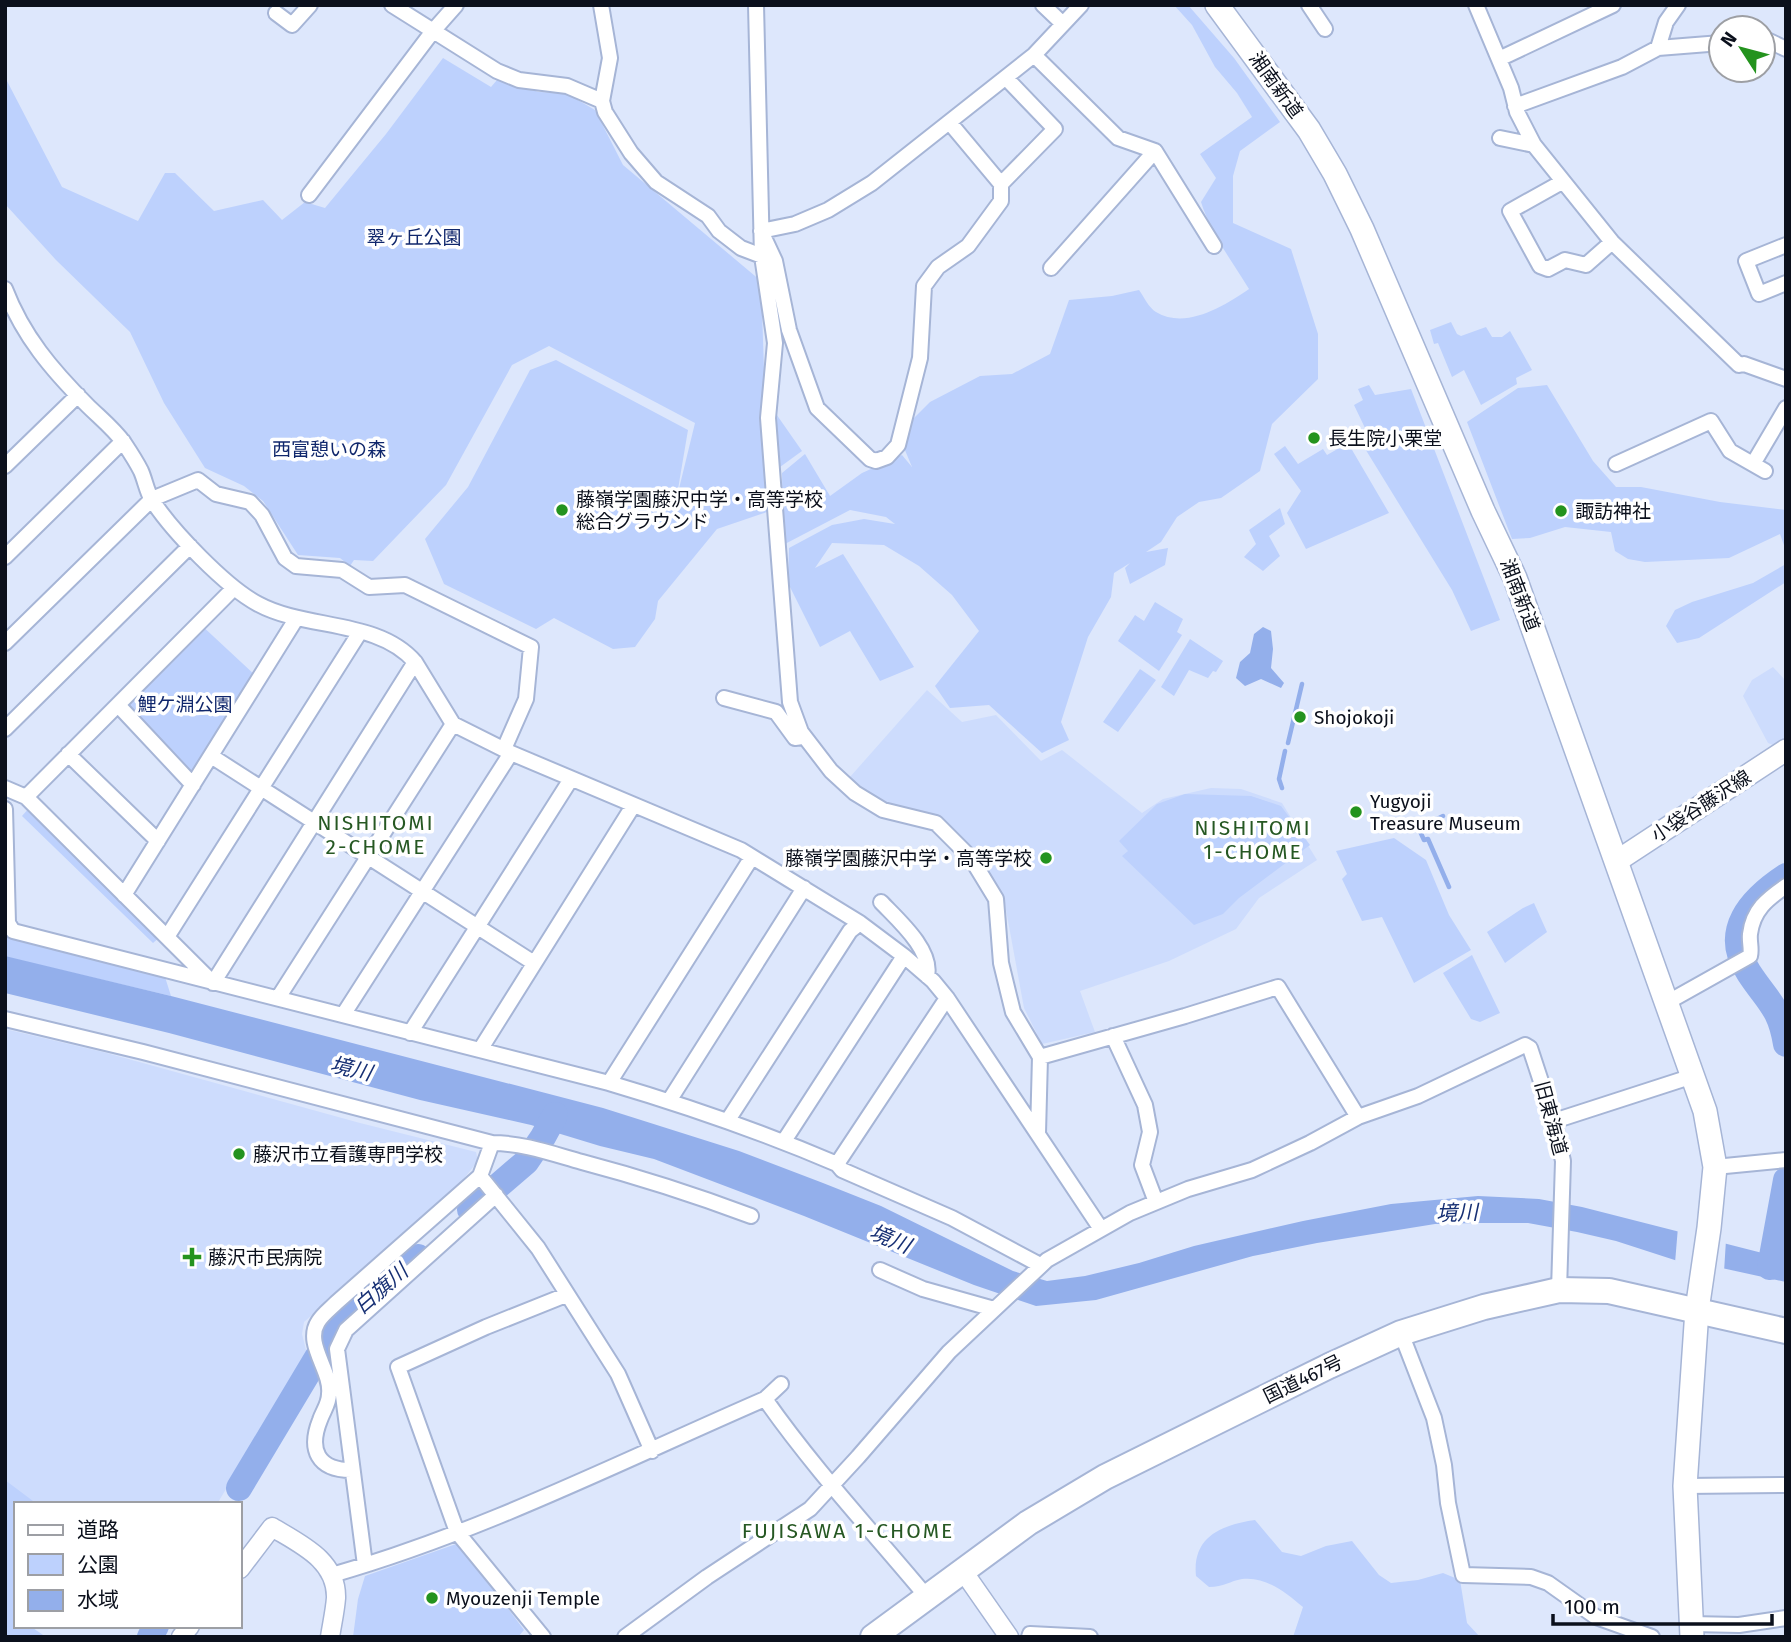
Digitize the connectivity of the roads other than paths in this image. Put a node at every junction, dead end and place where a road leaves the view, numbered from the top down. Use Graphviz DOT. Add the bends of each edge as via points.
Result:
graph roads {
  1 [pos="310,5"];
  2 [pos="392,5"];
  3 [pos="456,5"];
  4 [pos="601,5"];
  5 [pos="756,5"];
  6 [pos="1043,5"];
  7 [pos="1081,5"];
  8 [pos="1217,5"];
  9 [pos="1309,5"];
  10 [pos="1476,5"];
  11 [pos="1613,5"];
  12 [pos="1660,5"];
  13 [pos="1678,5"];
  14 [pos="276,13"];
  15 [pos="1666,22"];
  16 [pos="1063,24"];
  17 [pos="1325,29"];
  18 [pos="433,31"];
  19 [pos="1707,44"];
  20 [pos="1658,48"];
  21 [pos="1034,55"];
  22 [pos="1499,59"];
  23 [pos="1006,78"];
  24 [pos="601,101"];
  25 [pos="1515,106"];
  26 [pos="950,123"];
  27 [pos="1500,138"];
  28 [pos="1534,145"];
  29 [pos="1156,151"];
  30 [pos="1562,182"];
  31 [pos="1000,184"];
  32 [pos="309,195"];
  33 [pos="761,231"];
  34 [pos="1612,242"];
  35 [pos="1786,245"];
  36 [pos="1214,246"];
  37 [pos="762,256"];
  38 [pos="1051,268"];
  39 [pos="1786,283"];
  40 [pos="6,295"];
  41 [pos="1786,379"];
  42 [pos="78,395"];
  43 [pos="1786,408"];
  44 [pos="123,441"];
  45 [pos="1616,464"];
  46 [pos="5,466"];
  47 [pos="152,499"];
  48 [pos="190,546"];
  49 [pos="5,556"];
  50 [pos="233,589"];
  51 [pos="296,619"];
  52 [pos="360,632"];
  53 [pos="5,643"];
  54 [pos="415,662"];
  55 [pos="724,698"];
  56 [pos="118,705"];
  57 [pos="453,724"];
  58 [pos="5,729"];
  59 [pos="804,737"];
  60 [pos="1786,750"];
  61 [pos="508,751"];
  62 [pos="68,754"];
  63 [pos="211,756"];
  64 [pos="571,779"];
  65 [pos="193,785"];
  66 [pos="5,788"];
  67 [pos="261,788"];
  68 [pos="26,797"];
  69 [pos="633,806"];
  70 [pos="5,809"];
  71 [pos="314,822"];
  72 [pos="158,841"];
  73 [pos="368,857"];
  74 [pos="752,857"];
  75 [pos="1617,861"];
  76 [pos="1786,887"];
  77 [pos="804,888"];
  78 [pos="422,891"];
  79 [pos="124,895"];
  80 [pos="881,902"];
  81 [pos="860,923"];
  82 [pos="478,926"];
  83 [pos="167,937"];
  84 [pos="904,956"];
  85 [pos="534,963"];
  86 [pos="927,976"];
  87 [pos="213,984"];
  88 [pos="278,998"];
  89 [pos="947,998"];
  90 [pos="1668,1002"];
  91 [pos="343,1015"];
  92 [pos="11,1021"];
  93 [pos="410,1032"];
  94 [pos="1113,1036"];
  95 [pos="480,1049"];
  96 [pos="1040,1057"];
  97 [pos="1693,1076"];
  98 [pos="610,1083"];
  99 [pos="669,1101"];
  100 [pos="1357,1117"];
  101 [pos="729,1120"];
  102 [pos="1554,1121"];
  103 [pos="1038,1133"];
  104 [pos="785,1141"];
  105 [pos="492,1143"];
  106 [pos="1783,1160"];
  107 [pos="837,1164"];
  108 [pos="1715,1167"];
  109 [pos="480,1176"];
  110 [pos="496,1195"];
  111 [pos="1156,1202"];
  112 [pos="751,1216"];
  113 [pos="1101,1229"];
  114 [pos="880,1270"];
  115 [pos="1034,1270"];
  116 [pos="1559,1290"];
  117 [pos="566,1295"];
  118 [pos="998,1306"];
  119 [pos="1697,1310"];
  120 [pos="1786,1331"];
  121 [pos="1401,1333"];
  122 [pos="781,1384"];
  123 [pos="765,1399"];
  124 [pos="652,1451"];
  125 [pos="351,1470"];
  126 [pos="1786,1485"];
  127 [pos="831,1486"];
  128 [pos="1685,1486"];
  129 [pos="457,1532"];
  130 [pos="365,1565"];
  131 [pos="242,1566"];
  132 [pos="964,1571"];
  133 [pos="332,1575"];
  134 [pos="927,1597"];
  135 [pos="1786,1618"];
  136 [pos="1692,1630"];
  137 [pos="330,1637"];
  138 [pos="543,1637"];
  139 [pos="625,1637"];
  140 [pos="873,1637"];
  141 [pos="1009,1637"];
  142 [pos="1029,1637"];
  143 [pos="1090,1637"];
  144 [pos="1652,1637"];
  1 -- 14 [label="street" via="292,26"];
  2 -- 18 [label="street"];
  3 -- 18 [label="street"];
  4 -- 24 [label="street" via="610,58"];
  5 -- 33 [label="street"];
  6 -- 16 [label="street"];
  7 -- 16 [label="street"];
  8 -- 75 [label="main road, 湘南新道" via="1309,130 1362,229 1515,578"];
  9 -- 17 [label="street"];
  10 -- 22 [label="street"];
  11 -- 22 [label="street"];
  12 -- 15 [label="street"];
  13 -- 15 [label="street"];
  15 -- 20 [label="street"];
  16 -- 21 [label="street"];
  18 -- 24 [label="street" via="497,71 519,80 567,86"];
  18 -- 32 [label="street"];
  19 -- 20 [label="street"];
  20 -- 25 [label="street" via="1622,67"];
  21 -- 23 [label="street"];
  21 -- 29 [label="street" via="1118,138"];
  22 -- 25 [label="street"];
  23 -- 26 [label="street"];
  23 -- 31 [label="street" via="1055,129"];
  24 -- 37 [label="street" via="631,153 656,182 708,216 741,248"];
  25 -- 28 [label="street"];
  26 -- 31 [label="street"];
  26 -- 33 [label="street" via="872,183 828,210"];
  27 -- 28 [label="street"];
  28 -- 30 [label="street"];
  29 -- 36 [label="street"];
  29 -- 38 [label="street"];
  30 -- 34 [label="street"];
  30 -- 34 [label="street" via="1510,211 1540,266 1548,269 1565,260 1587,265"];
  31 -- 33 [label="street" via="1001,201 983,227 923,286 920,358 907,416 898,445 876,461 817,408 789,330 775,261"];
  33 -- 37 [label="street"];
  34 -- 41 [label="street" via="1739,365"];
  35 -- 39 [label="street" via="1746,261 1759,294"];
  37 -- 59 [label="street" via="775,342 768,418 790,702"];
  40 -- 42 [label="street" via="29,339"];
  42 -- 44 [label="street"];
  42 -- 46 [label="street"];
  43 -- 45 [label="street" via="1759,468 1730,451 1711,421"];
  44 -- 47 [label="street"];
  44 -- 49 [label="street"];
  47 -- 48 [label="street"];
  47 -- 53 [label="street"];
  47 -- 61 [label="street" via="198,480 216,494 250,502 262,514 285,558 296,566 342,570 369,587 405,585 531,647 526,699"];
  48 -- 50 [label="street"];
  48 -- 58 [label="street"];
  50 -- 51 [label="street"];
  50 -- 56 [label="street"];
  51 -- 52 [label="street"];
  51 -- 63 [label="street"];
  52 -- 54 [label="street" via="377,635"];
  52 -- 67 [label="street"];
  54 -- 57 [label="street"];
  54 -- 71 [label="street"];
  55 -- 59 [label="street" via="776,712 795,738"];
  56 -- 62 [label="street"];
  56 -- 65 [label="street"];
  57 -- 61 [label="street"];
  57 -- 73 [label="street"];
  59 -- 96 [label="street" via="855,793 883,810 936,822 971,858 996,900 1000,963 1013,1012"];
  60 -- 75 [label="main road, 小袋谷藤沢線"];
  61 -- 64 [label="street"];
  61 -- 78 [label="street"];
  62 -- 68 [label="street"];
  62 -- 72 [label="street"];
  63 -- 65 [label="street"];
  63 -- 67 [label="street"];
  64 -- 69 [label="street"];
  64 -- 82 [label="street"];
  65 -- 72 [label="street"];
  66 -- 68 [label="street"];
  67 -- 71 [label="street"];
  67 -- 83 [label="street"];
  68 -- 79 [label="street"];
  69 -- 74 [label="street"];
  69 -- 85 [label="street"];
  70 -- 87 [label="street" via="8,923 13,931"];
  71 -- 73 [label="street"];
  71 -- 87 [label="street"];
  72 -- 79 [label="street"];
  73 -- 78 [label="street"];
  73 -- 88 [label="street"];
  74 -- 77 [label="street"];
  74 -- 98 [label="street"];
  75 -- 90 [label="main road, 湘南新道"];
  76 -- 90 [label="street" via="1757,911 1750,938 1752,952 1745,959"];
  77 -- 81 [label="street"];
  77 -- 99 [label="street"];
  78 -- 82 [label="street"];
  78 -- 91 [label="street"];
  79 -- 83 [label="street"];
  80 -- 86 [label="street" via="909,931 927,960"];
  81 -- 84 [label="street"];
  81 -- 101 [label="street" via="850,931"];
  82 -- 85 [label="street"];
  82 -- 93 [label="street"];
  83 -- 87 [label="street"];
  84 -- 86 [label="street"];
  84 -- 104 [label="street"];
  85 -- 95 [label="street"];
  86 -- 89 [label="street"];
  87 -- 88 [label="street"];
  88 -- 91 [label="street"];
  89 -- 103 [label="street"];
  89 -- 107 [label="street"];
  90 -- 97 [label="main road, 湘南新道"];
  91 -- 93 [label="street"];
  92 -- 105 [label="street"];
  93 -- 95 [label="street"];
  94 -- 96 [label="street"];
  94 -- 100 [label="street" via="1278,987"];
  94 -- 111 [label="street" via="1144,1105 1150,1132 1142,1165"];
  95 -- 98 [label="street"];
  96 -- 103 [label="street"];
  97 -- 102 [label="street"];
  97 -- 108 [label="main road, 湘南新道" via="1706,1111"];
  98 -- 99 [label="street"];
  99 -- 101 [label="street"];
  100 -- 102 [label="street, 旧東海道" via="1418,1096 1525,1045 1530,1048"];
  100 -- 111 [label="street" via="1252,1170"];
  101 -- 104 [label="street"];
  102 -- 116 [label="street, 旧東海道" via="1563,1161"];
  103 -- 113 [label="street"];
  104 -- 107 [label="street"];
  105 -- 109 [label="street"];
  105 -- 112 [label="street" via="517,1145 670,1187"];
  106 -- 108 [label="street"];
  107 -- 115 [label="street" via="952,1218"];
  108 -- 119 [label="main road, 湘南新道"];
  109 -- 110 [label="street"];
  109 -- 125 [label="street" via="317,1323 315,1344 330,1394 317,1430 317,1450 325,1465"];
  110 -- 117 [label="street" via="538,1248"];
  110 -- 125 [label="street" via="346,1330 337,1349"];
  111 -- 113 [label="street"];
  113 -- 115 [label="street"];
  114 -- 118 [label="street" via="923,1289"];
  115 -- 118 [label="street"];
  116 -- 119 [label="highway, 国道467号" via="1609,1291"];
  116 -- 121 [label="highway, 国道467号"];
  117 -- 124 [label="street" via="618,1374"];
  117 -- 129 [label="street" via="398,1367"];
  118 -- 127 [label="street" via="949,1352"];
  119 -- 120 [label="highway, 国道467号"];
  119 -- 128 [label="main road"];
  121 -- 132 [label="highway, 国道467号" via="1105,1477 1028,1523"];
  121 -- 144 [label="street" via="1434,1418 1462,1575 1531,1577 1548,1583 1596,1617"];
  122 -- 123 [label="street"];
  123 -- 124 [label="street"];
  123 -- 127 [label="street"];
  124 -- 129 [label="street"];
  125 -- 130 [label="street"];
  126 -- 128 [label="street"];
  127 -- 134 [label="street"];
  127 -- 139 [label="street" via="796,1519"];
  128 -- 136 [label="main road"];
  129 -- 130 [label="street"];
  129 -- 138 [label="street"];
  130 -- 133 [label="street"];
  131 -- 133 [label="street" via="272,1527 317,1555"];
  132 -- 134 [label="highway, 国道467号"];
  132 -- 141 [label="street"];
  133 -- 137 [label="street" via="336,1598"];
  134 -- 140 [label="highway, 国道467号"];
  135 -- 136 [label="street"];
  142 -- 143 [label="street"];
}
